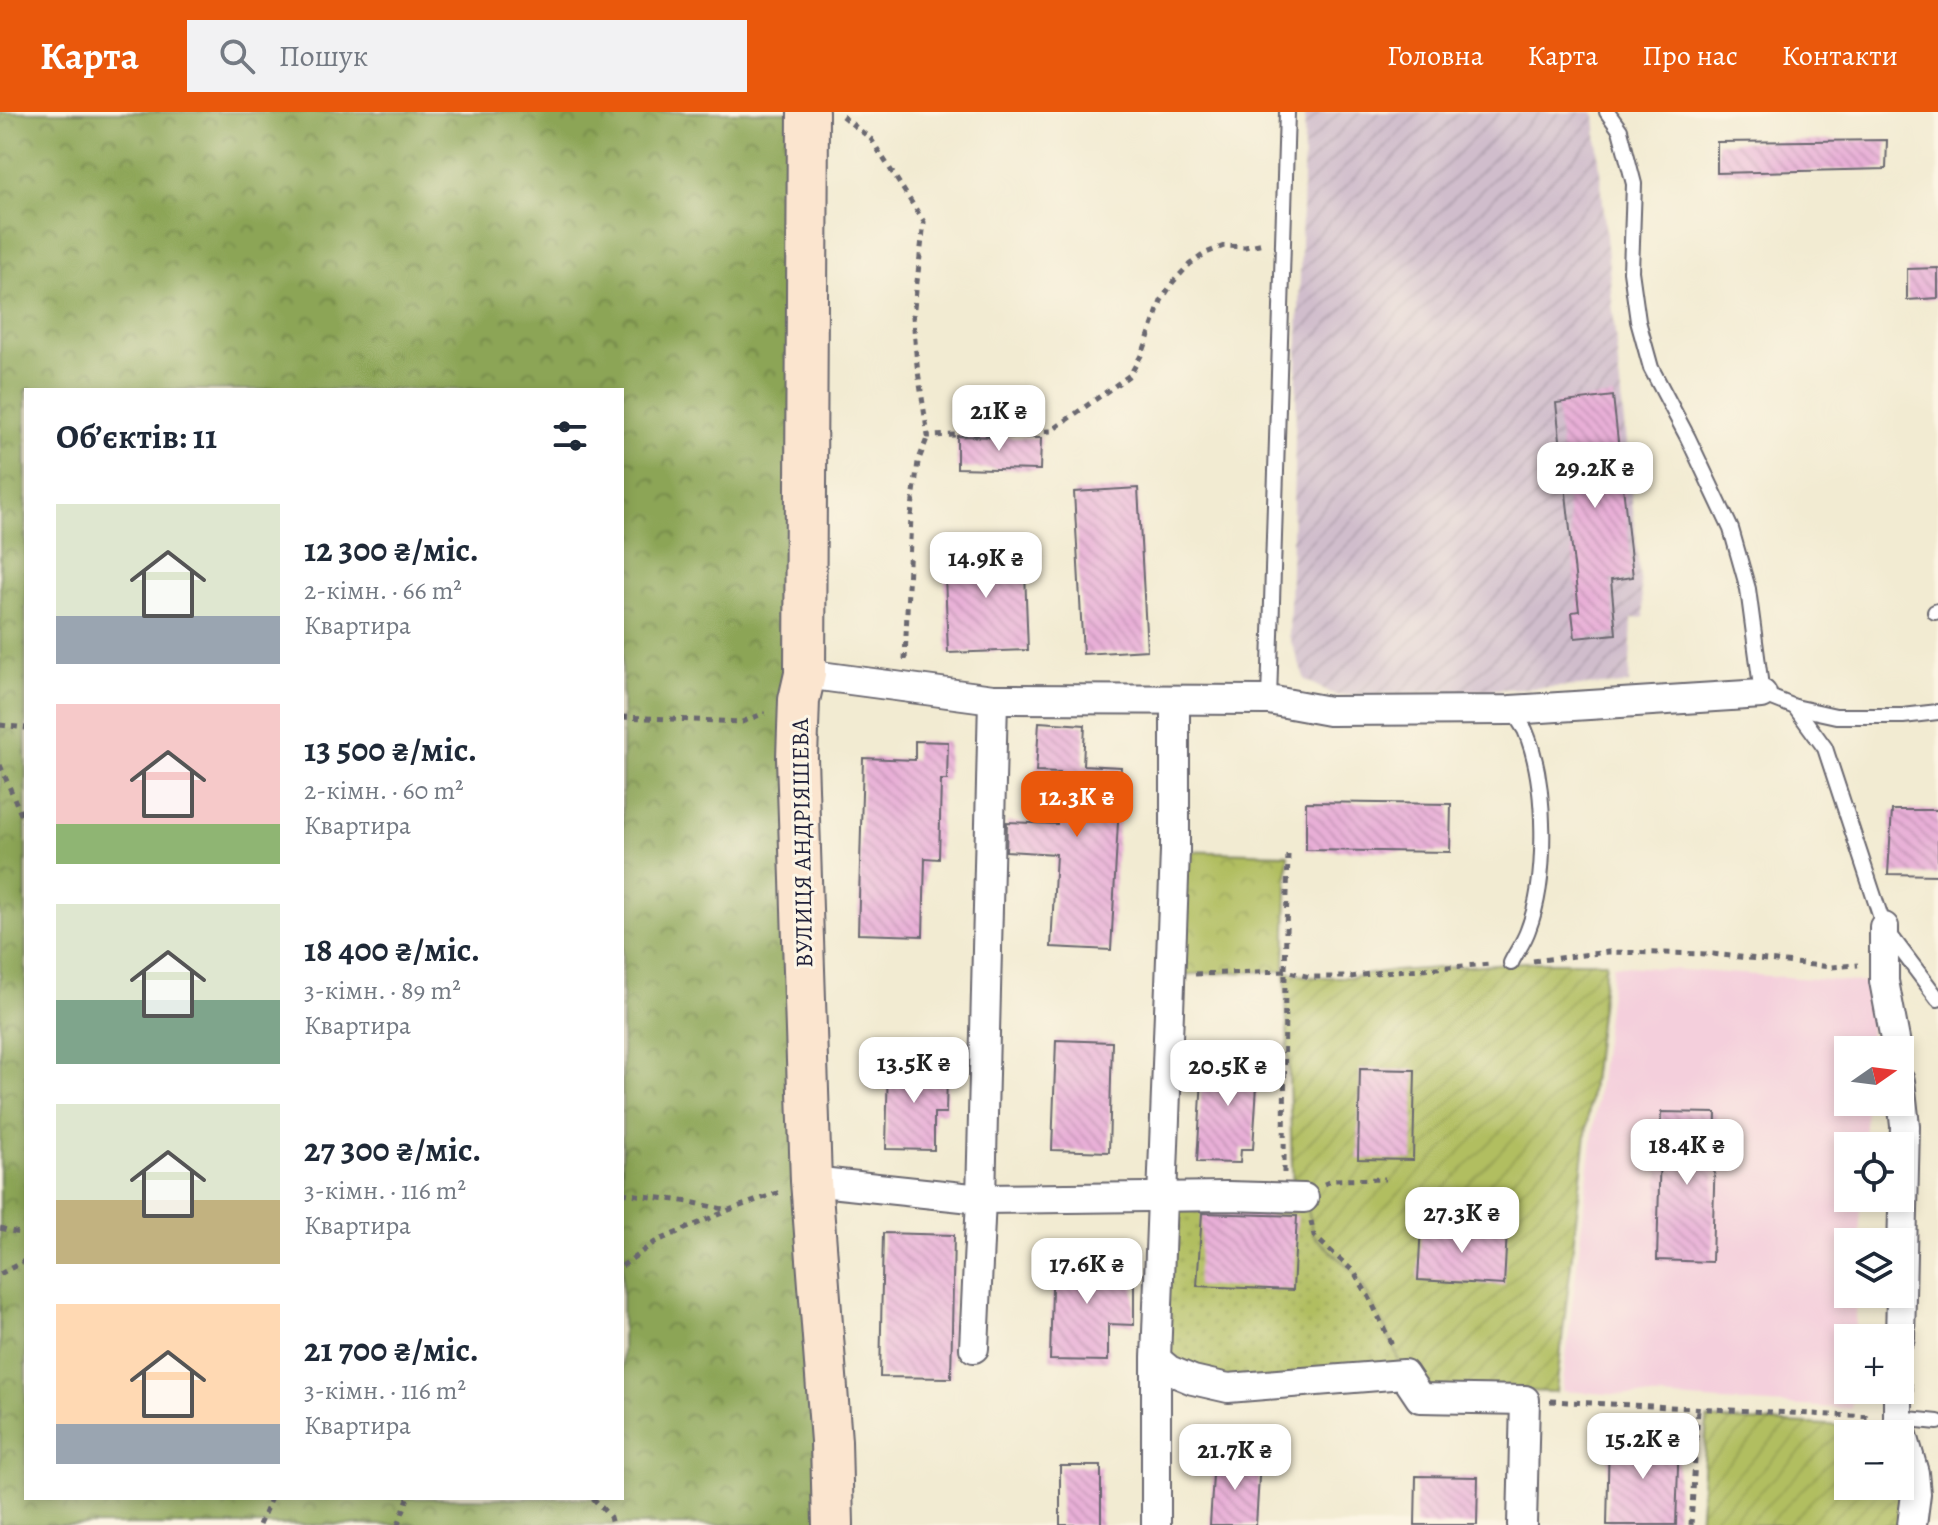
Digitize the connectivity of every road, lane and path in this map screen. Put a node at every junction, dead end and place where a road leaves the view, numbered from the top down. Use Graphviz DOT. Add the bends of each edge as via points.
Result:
graph roads {
  1 [pos="808,112"];
  2 [pos="837,112"];
  3 [pos="1287,112"];
  4 [pos="1607,112"];
  5 [pos="1283,227"];
  6 [pos="928,436"];
  7 [pos="802,687"];
  8 [pos="904,687"];
  9 [pos="1762,694"];
  10 [pos="993,699"];
  11 [pos="1175,700"];
  12 [pos="1269,700"];
  13 [pos="1795,707"];
  14 [pos="1510,710"];
  15 [pos="1938,712"];
  16 [pos="624,717"];
  17 [pos="0,725"];
  18 [pos="24,728"];
  19 [pos="0,765"];
  20 [pos="24,821"];
  21 [pos="1288,854"];
  22 [pos="1884,927"];
  23 [pos="1511,963"];
  24 [pos="1938,999"];
  25 [pos="1894,1036"];
  26 [pos="1904,1116"];
  27 [pos="1385,1179"];
  28 [pos="811,1181"];
  29 [pos="624,1193"];
  30 [pos="1162,1197"];
  31 [pos="1294,1198"];
  32 [pos="981,1199"];
  33 [pos="729,1210"];
  34 [pos="0,1228"];
  35 [pos="24,1234"];
  36 [pos="24,1261"];
  37 [pos="624,1265"];
  38 [pos="0,1274"];
  39 [pos="1900,1324"];
  40 [pos="974,1348"];
  41 [pos="1156,1359"];
  42 [pos="1404,1374"];
  43 [pos="1525,1400"];
  44 [pos="1898,1404"];
  45 [pos="1698,1410"];
  46 [pos="1938,1422"];
  47 [pos="270,1500"];
  48 [pos="407,1500"];
  49 [pos="595,1500"];
  50 [pos="259,1525"];
  51 [pos="398,1525"];
  52 [pos="612,1525"];
  53 [pos="833,1525"];
  54 [pos="1156,1525"];
  55 [pos="1522,1525"];
  56 [pos="1691,1525"];
  57 [pos="1912,1525"];
  1 -- 7 [label="street, ВУЛИЦЯ АНДРІЯШЕВА"];
  2 -- 6 [label="path" via="871,139 924,222 913,316"];
  3 -- 5 [label="lane"];
  4 -- 9 [label="lane" via="1620,130 1634,184 1631,271 1638,321 1651,368 1731,529 1748,589"];
  5 -- 6 [label="path" via="1262,244 1224,246 1190,264 1161,301 1130,375 1051,431"];
  5 -- 12 [label="lane"];
  6 -- 8 [label="path" via="918,462 911,516"];
  7 -- 8 [label="street"];
  7 -- 16 [label="path" via="742,722"];
  7 -- 28 [label="street, ВУЛИЦЯ АНДРІЯШЕВА" via="797,758"];
  8 -- 10 [label="street"];
  9 -- 13 [label="lane"];
  9 -- 14 [label="street"];
  10 -- 11 [label="street"];
  10 -- 32 [label="street"];
  11 -- 12 [label="street"];
  11 -- 30 [label="street"];
  12 -- 14 [label="street" via="1329,711"];
  13 -- 15 [label="lane" via="1836,716"];
  13 -- 22 [label="lane" via="1825,748"];
  14 -- 23 [label="lane" via="1523,726 1537,771 1542,874 1528,932"];
  17 -- 18 [label="path"];
  19 -- 20 [label="path"];
  21 -- 31 [label="path" via="1285,971"];
  22 -- 24 [label="lane"];
  22 -- 25 [label="street" via="1884,981"];
  26 -- 39 [label="street"];
  27 -- 31 [label="path" via="1335,1180"];
  28 -- 32 [label="street"];
  28 -- 33 [label="path"];
  28 -- 53 [label="street, ВУЛИЦЯ АНДРІЯШЕВА"];
  29 -- 33 [label="path"];
  30 -- 31 [label="street"];
  30 -- 32 [label="street"];
  30 -- 41 [label="street"];
  31 -- 42 [label="path" via="1314,1236 1354,1272"];
  32 -- 40 [label="street"];
  33 -- 37 [label="path" via="655,1242"];
  34 -- 35 [label="path"];
  36 -- 38 [label="path"];
  41 -- 42 [label="street" via="1193,1380 1228,1388"];
  41 -- 54 [label="street"];
  42 -- 43 [label="street" via="1420,1398"];
  43 -- 45 [label="path"];
  43 -- 55 [label="street"];
  44 -- 45 [label="path"];
  44 -- 46 [label="lane"];
  44 -- 57 [label="street" via="1914,1473"];
  45 -- 56 [label="path"];
  47 -- 50 [label="path"];
  48 -- 51 [label="path"];
  49 -- 52 [label="path"];
}
